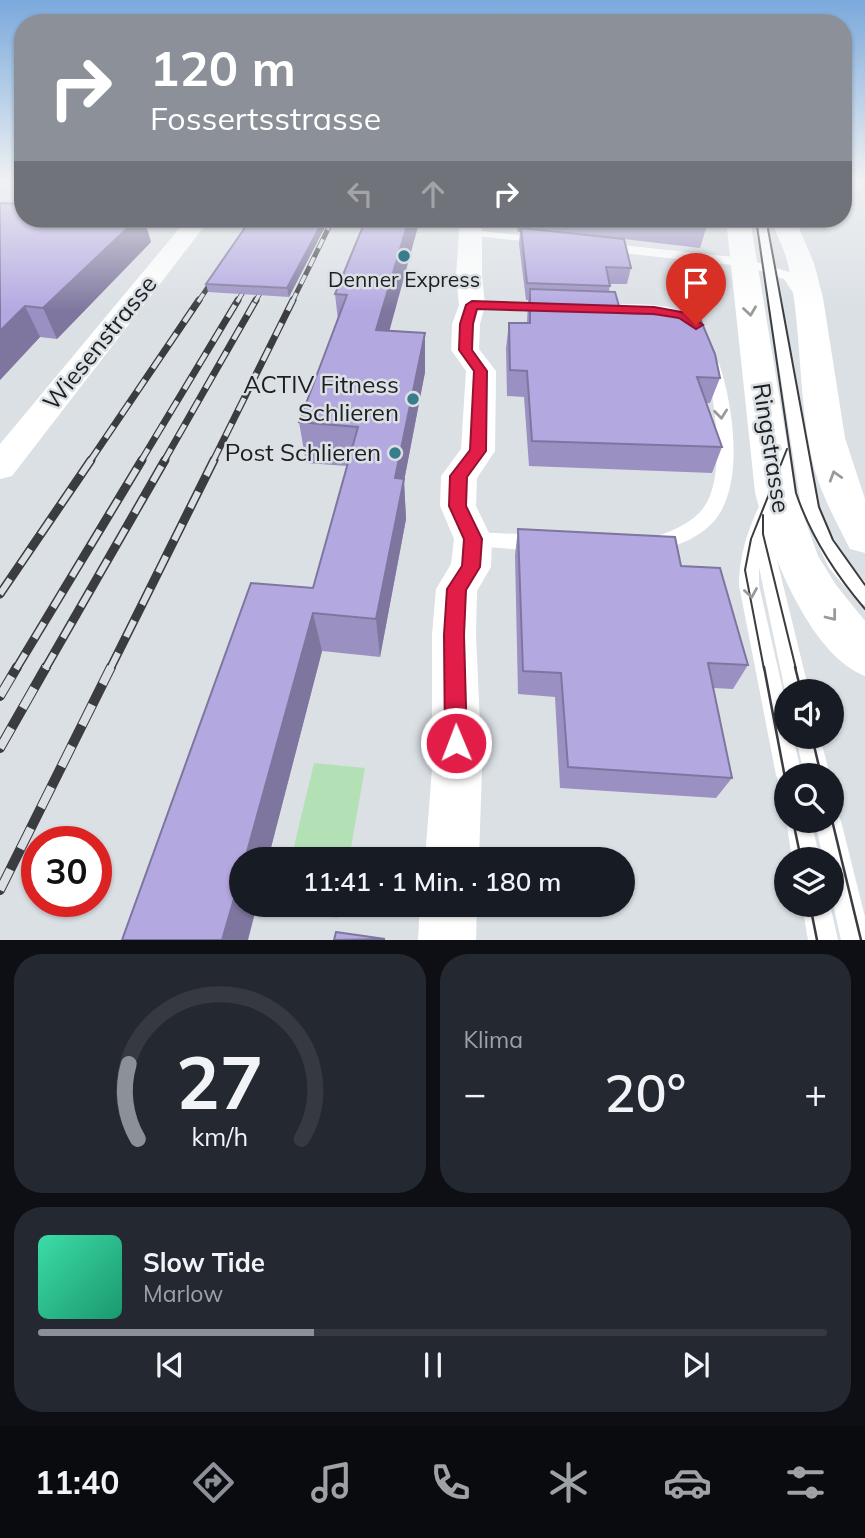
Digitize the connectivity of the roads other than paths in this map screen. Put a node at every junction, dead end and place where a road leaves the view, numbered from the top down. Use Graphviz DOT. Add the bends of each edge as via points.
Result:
graph roads {
  1 [pos="192,228"];
  2 [pos="471,228"];
  3 [pos="482,228"];
  4 [pos="742,228"];
  5 [pos="760,228"];
  6 [pos="787,228"];
  7 [pos="560,242"];
  8 [pos="586,245"];
  9 [pos="756,265"];
  10 [pos="808,302"];
  11 [pos="472,305"];
  12 [pos="796,436"];
  13 [pos="0,467"];
  14 [pos="767,509"];
  15 [pos="865,537"];
  16 [pos="473,539"];
  17 [pos="551,544"];
  18 [pos="639,546"];
  19 [pos="865,596"];
  20 [pos="865,654"];
  21 [pos="795,679"];
  22 [pos="786,763"];
  23 [pos="831,833"];
  24 [pos="453,847"];
  25 [pos="448,917"];
  26 [pos="818,917"];
  27 [pos="447,940"];
  28 [pos="823,940"];
  29 [pos="856,940"];
  1 -- 13 [label="street, Wiesenstrasse"];
  2 -- 11 [label="street"];
  3 -- 7 [label="lane"];
  4 -- 9 [label="main road, Ringstrasse"];
  5 -- 9 [label="lane"];
  6 -- 10 [label="main road" via="801,261"];
  8 -- 9 [label="lane"];
  9 -- 10 [label="lane" via="788,276"];
  9 -- 12 [label="lane"];
  9 -- 14 [label="main road, Ringstrasse, one-way"];
  15 -- 10 [label="main road, one-way" via="834,475"];
  11 -- 16 [label="street" via="465,350 481,371 478,451 458,476 458,506"];
  11 -- 18 [label="lane, one-way" via="671,313 696,325 718,384 725,485 712,512 700,522 668,541"];
  12 -- 14 [label="lane"];
  12 -- 19 [label="lane" via="811,512 836,562"];
  14 -- 20 [label="main road, Ringstrasse, one-way" via="787,536 806,580"];
  14 -- 21 [label="lane"];
  14 -- 22 [label="lane, one-way" via="750,553 749,585"];
  16 -- 17 [label="lane"];
  16 -- 24 [label="street" via="471,567 457,589"];
  23 -- 29 [label="lane"];
  25 -- 27 [label="street"];
  26 -- 28 [label="lane"];
}
